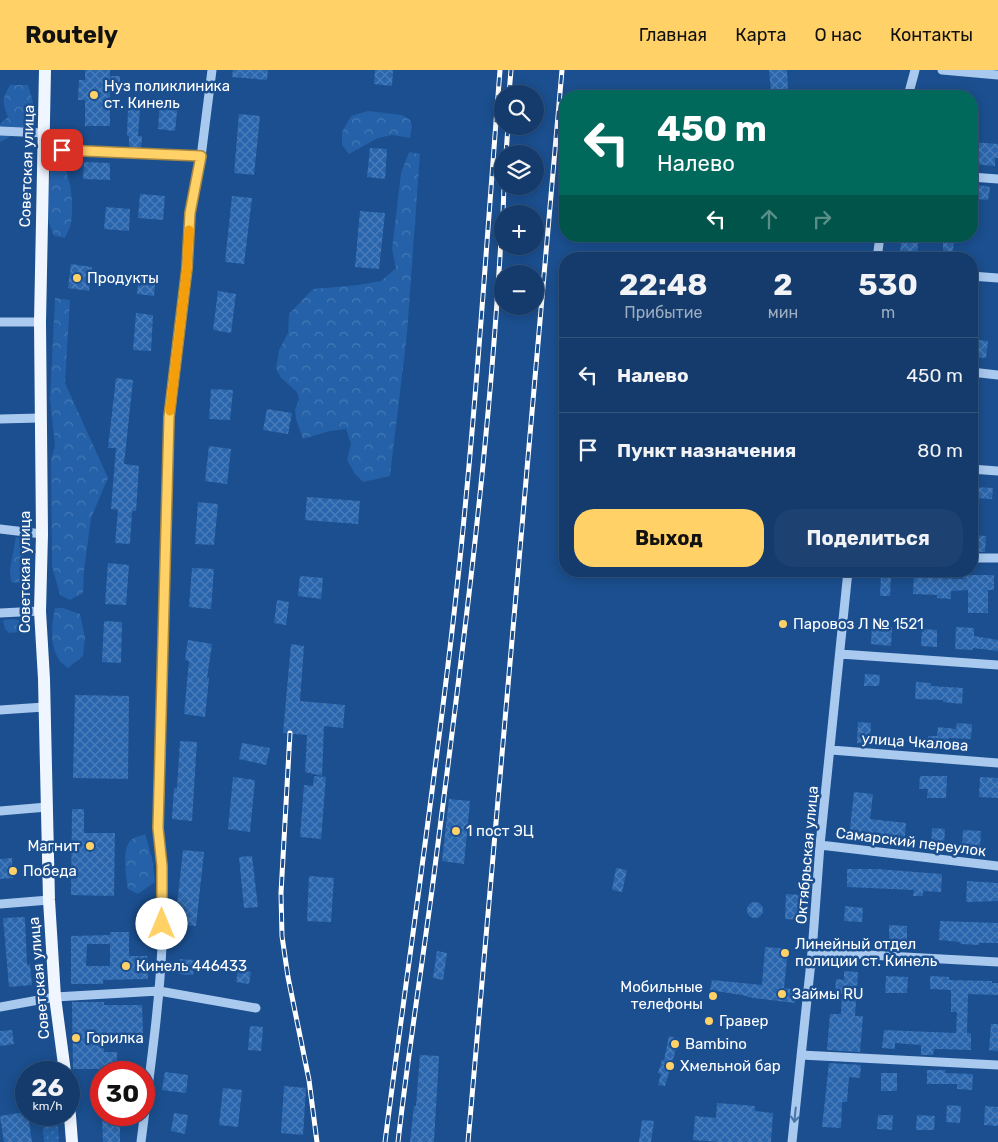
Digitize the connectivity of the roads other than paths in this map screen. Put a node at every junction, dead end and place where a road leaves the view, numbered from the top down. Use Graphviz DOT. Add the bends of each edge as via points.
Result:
graph roads {
  1 [pos="45,70"];
  2 [pos="212,70"];
  3 [pos="915,70"];
  4 [pos="942,70"];
  5 [pos="998,75"];
  6 [pos="910,90"];
  7 [pos="0,131"];
  8 [pos="44,133"];
  9 [pos="43,149"];
  10 [pos="201,156"];
  11 [pos="978,178"];
  12 [pos="998,179"];
  13 [pos="978,277"];
  14 [pos="998,278"];
  15 [pos="0,322"];
  16 [pos="40,322"];
  17 [pos="978,373"];
  18 [pos="998,375"];
  19 [pos="40,418"];
  20 [pos="0,420"];
  21 [pos="978,470"];
  22 [pos="998,471"];
  23 [pos="0,529"];
  24 [pos="42,534"];
  25 [pos="978,558"];
  26 [pos="998,558"];
  27 [pos="847,577"];
  28 [pos="40,611"];
  29 [pos="0,613"];
  30 [pos="840,654"];
  31 [pos="998,665"];
  32 [pos="44,707"];
  33 [pos="0,710"];
  34 [pos="831,750"];
  35 [pos="998,763"];
  36 [pos="47,807"];
  37 [pos="0,811"];
  38 [pos="820,845"];
  39 [pos="998,866"];
  40 [pos="49,900"];
  41 [pos="0,904"];
  42 [pos="812,952"];
  43 [pos="998,962"];
  44 [pos="158,991"];
  45 [pos="55,997"];
  46 [pos="0,1007"];
  47 [pos="256,1008"];
  48 [pos="801,1055"];
  49 [pos="64,1061"];
  50 [pos="998,1064"];
  51 [pos="71,1126"];
  52 [pos="72,1142"];
  53 [pos="141,1142"];
  54 [pos="792,1142"];
  1 -- 8 [label="main road, Советская улица"];
  2 -- 10 [label="street"];
  3 -- 6 [label="street"];
  4 -- 5 [label="street"];
  7 -- 8 [label="street"];
  8 -- 9 [label="main road, Советская улица"];
  9 -- 10 [label="street"];
  9 -- 16 [label="main road, Советская улица"];
  10 -- 44 [label="street" via="190,213 187,268 169,417 158,828 162,866 162,944"];
  11 -- 12 [label="street"];
  13 -- 14 [label="street"];
  15 -- 16 [label="street"];
  16 -- 19 [label="main road, Советская улица"];
  17 -- 18 [label="street"];
  19 -- 20 [label="street"];
  19 -- 24 [label="main road, Советская улица"];
  21 -- 22 [label="street"];
  23 -- 24 [label="street"];
  24 -- 28 [label="main road, Советская улица"];
  25 -- 26 [label="street"];
  27 -- 30 [label="street, Октябрьская улица"];
  28 -- 29 [label="street"];
  28 -- 32 [label="main road, Советская улица"];
  30 -- 31 [label="street"];
  30 -- 34 [label="street, Октябрьская улица"];
  32 -- 33 [label="street"];
  32 -- 36 [label="main road, Советская улица"];
  34 -- 35 [label="street, улица Чкалова"];
  34 -- 38 [label="street, Октябрьская улица"];
  36 -- 37 [label="street"];
  36 -- 40 [label="main road, Советская улица"];
  38 -- 39 [label="street, Самарский переулок"];
  38 -- 42 [label="street, Октябрьская улица"];
  40 -- 41 [label="street"];
  40 -- 45 [label="main road, Советская улица"];
  42 -- 43 [label="street"];
  42 -- 48 [label="street, Октябрьская улица"];
  44 -- 45 [label="street"];
  44 -- 47 [label="street"];
  44 -- 53 [label="street"];
  45 -- 46 [label="street"];
  45 -- 49 [label="main road, Советская улица"];
  48 -- 50 [label="street"];
  48 -- 54 [label="street, Октябрьская улица, one-way"];
  51 -- 52 [label="main road"];
}
